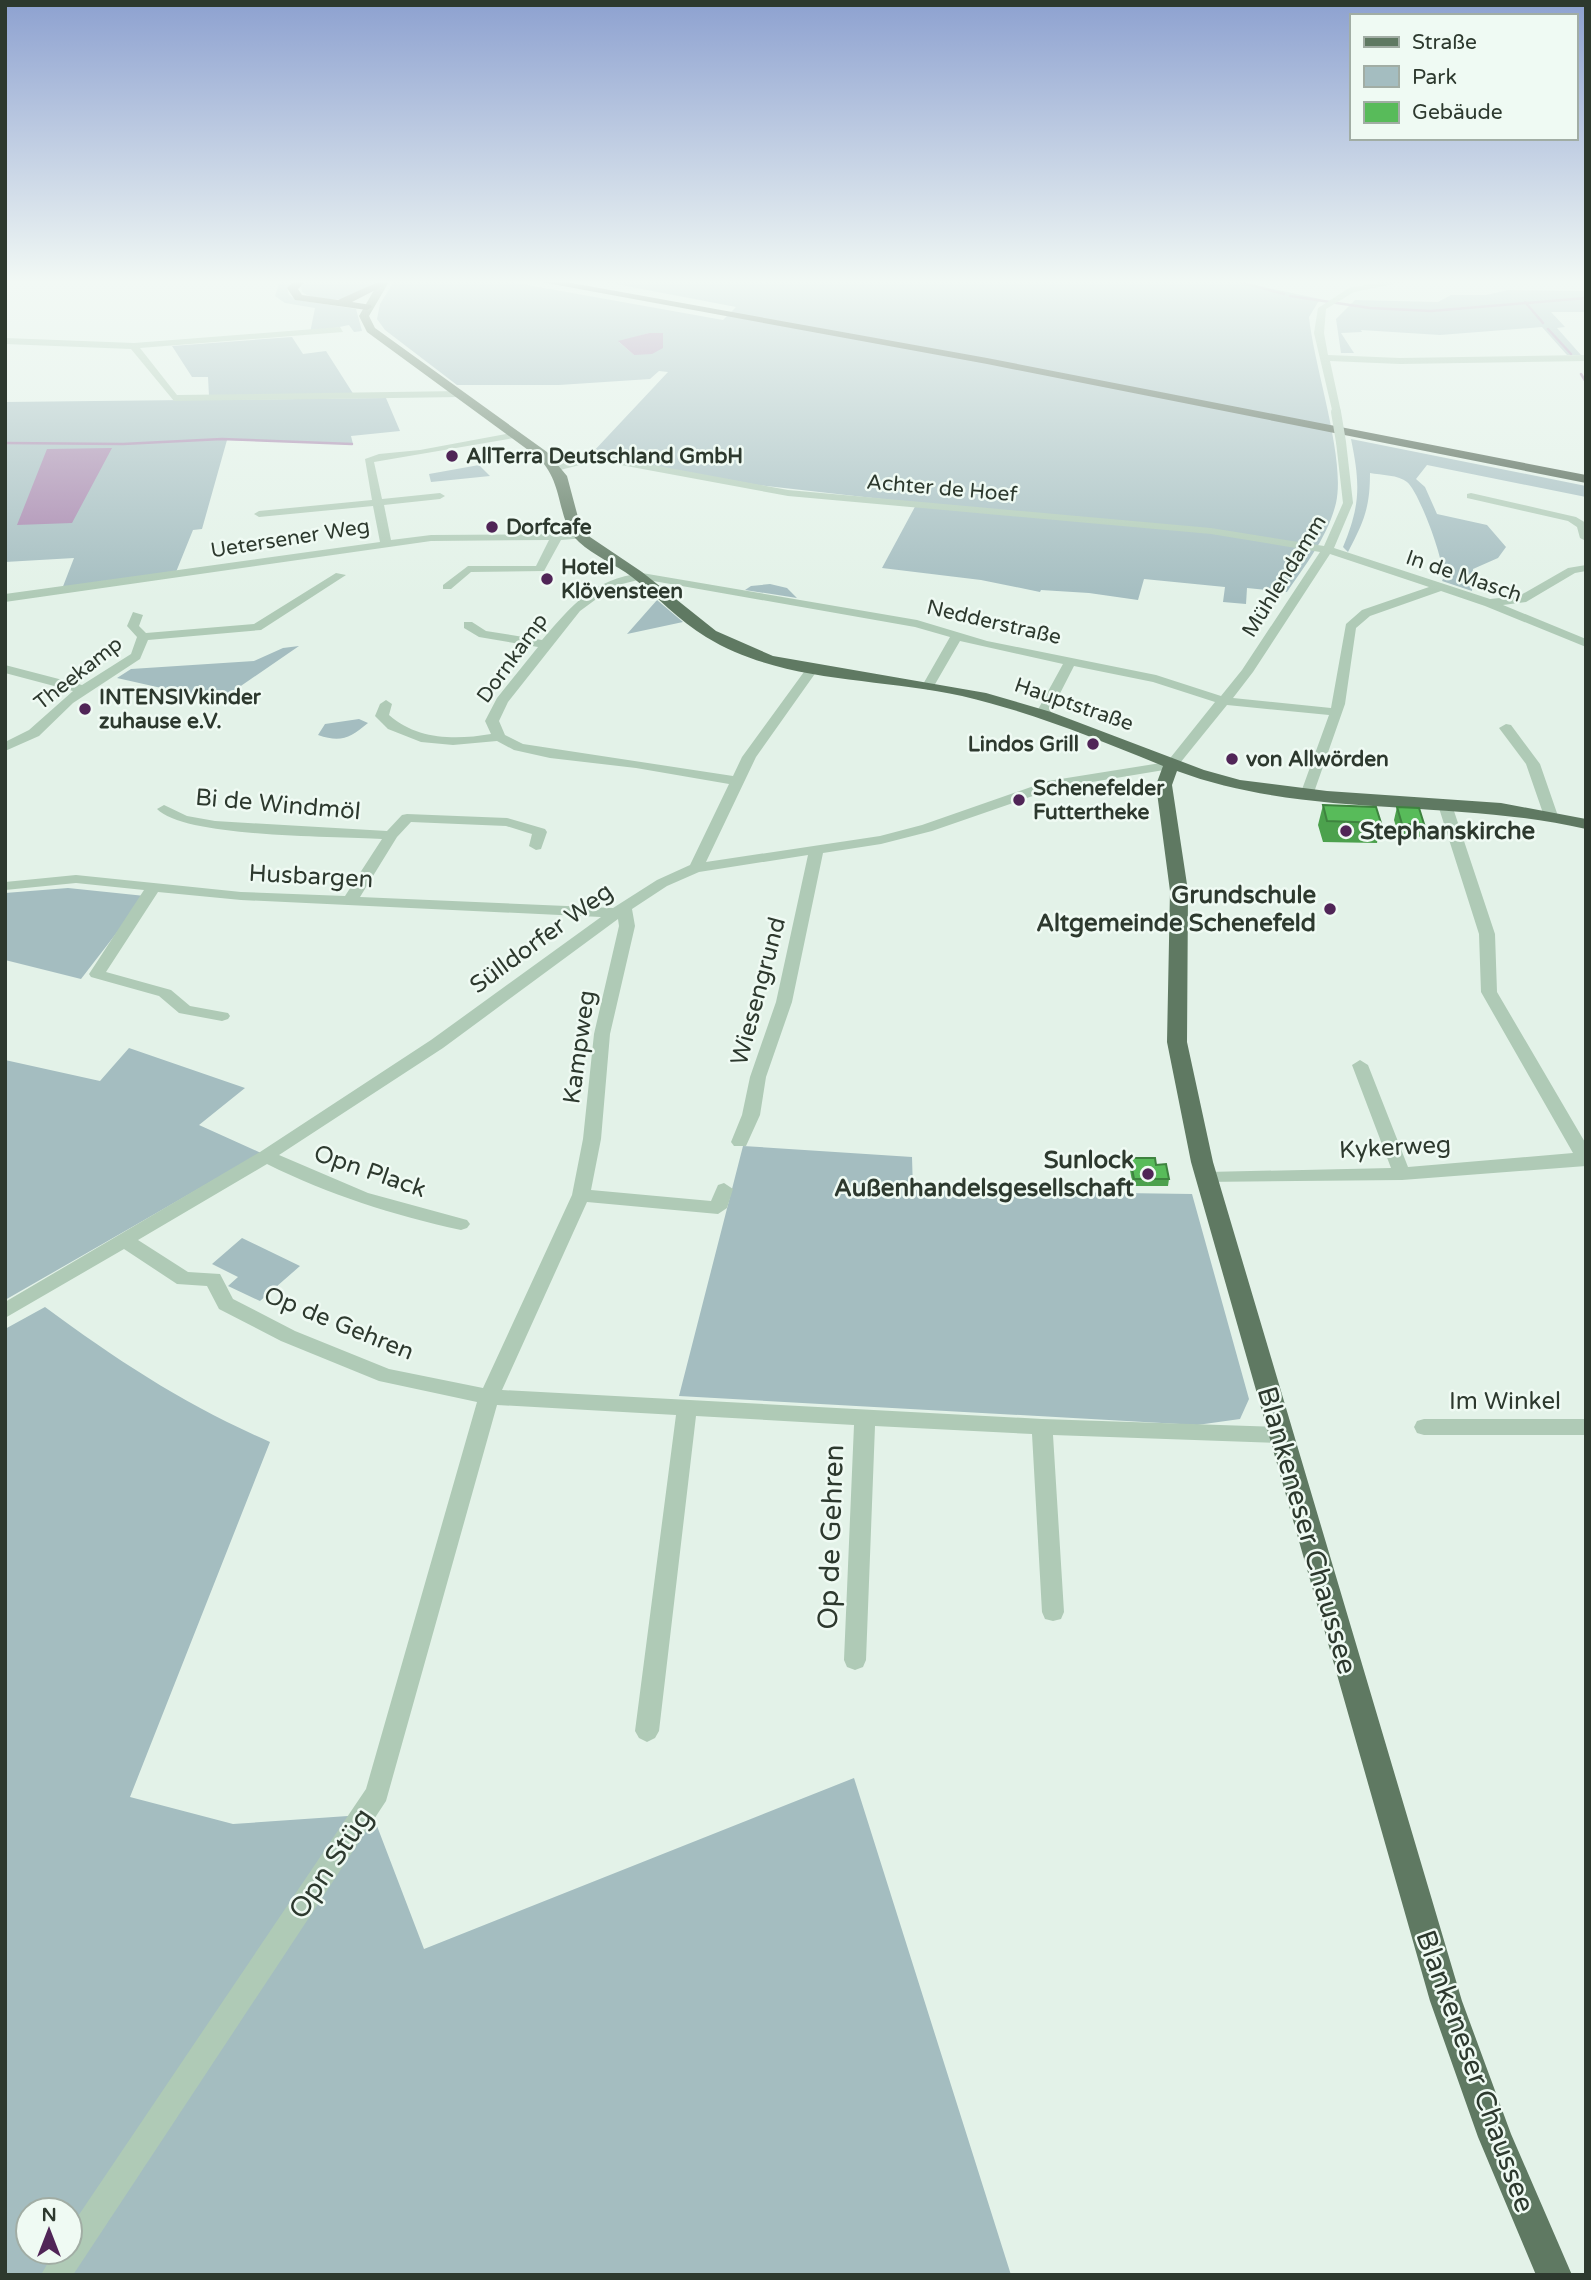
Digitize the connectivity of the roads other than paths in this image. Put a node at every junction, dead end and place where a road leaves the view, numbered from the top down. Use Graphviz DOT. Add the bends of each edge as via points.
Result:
graph roads {
  1 [pos="165,386"];
  2 [pos="450,386"];
  3 [pos="1116,386"];
  4 [pos="1149,386"];
  5 [pos="1331,386"];
  6 [pos="461,394"];
  7 [pos="516,435"];
  8 [pos="556,468"];
  9 [pos="1586,472"];
  10 [pos="1586,479"];
  11 [pos="440,496"];
  12 [pos="1471,496"];
  13 [pos="376,502"];
  14 [pos="260,514"];
  15 [pos="582,536"];
  16 [pos="556,538"];
  17 [pos="1586,538"];
  18 [pos="386,543"];
  19 [pos="1328,550"];
  20 [pos="1586,568"];
  21 [pos="340,575"];
  22 [pos="642,576"];
  23 [pos="447,587"];
  24 [pos="1441,587"];
  25 [pos="5,598"];
  26 [pos="1489,603"];
  27 [pos="137,615"];
  28 [pos="468,625"];
  29 [pos="143,637"];
  30 [pos="956,637"];
  31 [pos="1586,643"];
  32 [pos="545,644"];
  33 [pos="1070,660"];
  34 [pos="813,668"];
  35 [pos="5,670"];
  36 [pos="928,686"];
  37 [pos="83,690"];
  38 [pos="1224,701"];
  39 [pos="386,704"];
  40 [pos="1335,712"];
  41 [pos="1042,715"];
  42 [pos="1506,728"];
  43 [pos="499,737"];
  44 [pos="5,747"];
  45 [pos="1171,765"];
  46 [pos="736,781"];
  47 [pos="1307,795"];
  48 [pos="1445,805"];
  49 [pos="164,809"];
  50 [pos="1551,816"];
  51 [pos="1586,824"];
  52 [pos="391,835"];
  53 [pos="536,846"];
  54 [pos="816,851"];
  55 [pos="696,868"];
  56 [pos="5,886"];
  57 [pos="154,887"];
  58 [pos="350,901"];
  59 [pos="620,911"];
  60 [pos="222,1016"];
  61 [pos="1360,1065"];
  62 [pos="740,1142"];
  63 [pos="266,1156"];
  64 [pos="1585,1159"];
  65 [pos="1402,1174"];
  66 [pos="1207,1178"];
  67 [pos="724,1189"];
  68 [pos="581,1195"];
  69 [pos="461,1224"];
  70 [pos="126,1241"];
  71 [pos="5,1311"];
  72 [pos="489,1397"];
  73 [pos="687,1407"];
  74 [pos="864,1416"];
  75 [pos="1042,1427"];
  76 [pos="1424,1427"];
  77 [pos="1586,1427"];
  78 [pos="1281,1435"];
  79 [pos="1053,1612"];
  80 [pos="855,1660"];
  81 [pos="646,1731"];
  82 [pos="56,2275"];
  83 [pos="1554,2275"];
  1 -- 6 [label="street" via="174,398"];
  2 -- 6 [label="main road"];
  3 -- 10 [label="highway"];
  4 -- 9 [label="highway"];
  5 -- 19 [label="street, Mühlendamm, bridge" via="1349,485 1348,503"];
  6 -- 7 [label="main road"];
  7 -- 8 [label="main road"];
  7 -- 13 [label="street" via="373,459 367,464"];
  8 -- 15 [label="main road"];
  8 -- 19 [label="street, Achter de Hoef" via="610,460 778,492 1211,531"];
  11 -- 13 [label="street"];
  12 -- 17 [label="street" via="1572,519 1582,526"];
  13 -- 14 [label="street"];
  13 -- 18 [label="street"];
  15 -- 16 [label="street, Uetersener Weg"];
  15 -- 22 [label="main road, Hauptstraße"];
  16 -- 18 [label="street, Uetersener Weg" via="471,536"];
  16 -- 23 [label="street" via="540,569 468,569"];
  18 -- 25 [label="street, Uetersener Weg"];
  19 -- 24 [label="street, In de Masch"];
  19 -- 38 [label="street, Mühlendamm"];
  20 -- 26 [label="street" via="1572,570 1522,599"];
  21 -- 29 [label="street" via="257,627"];
  22 -- 30 [label="street, Nedderstraße" via="916,624"];
  22 -- 32 [label="street, Dornkamp" via="600,586"];
  22 -- 34 [label="main road, Hauptstraße" via="726,642"];
  24 -- 26 [label="street, In de Masch"];
  24 -- 40 [label="street" via="1366,613 1353,623 1347,635"];
  26 -- 31 [label="street, In de Masch"];
  27 -- 29 [label="street, Theekamp" via="133,626"];
  28 -- 32 [label="street" via="483,634"];
  29 -- 37 [label="street, Theekamp" via="136,656"];
  30 -- 33 [label="street, Nedderstraße"];
  30 -- 36 [label="street"];
  32 -- 43 [label="street, Dornkamp" via="495,712 492,721"];
  33 -- 38 [label="street, Nedderstraße" via="1156,679"];
  33 -- 41 [label="street"];
  34 -- 36 [label="main road, Hauptstraße"];
  34 -- 46 [label="street"];
  35 -- 37 [label="street"];
  36 -- 41 [label="main road, Hauptstraße"];
  37 -- 44 [label="street, Theekamp" via="34,733"];
  38 -- 40 [label="street, Nedderstraße"];
  38 -- 45 [label="street, Mühlendamm"];
  39 -- 43 [label="street" via="383,716 396,731 453,741"];
  40 -- 47 [label="street"];
  41 -- 45 [label="main road, Hauptstraße"];
  42 -- 50 [label="street" via="1533,764"];
  43 -- 46 [label="street, Dornkamp" via="550,754"];
  45 -- 47 [label="main road, Hauptstraße" via="1238,784"];
  45 -- 54 [label="street, Sülldorfer Weg" via="1053,784 927,828"];
  45 -- 66 [label="main road, Blankeneser Chaussee" via="1164,785 1179,891 1177,1042"];
  46 -- 55 [label="street"];
  47 -- 48 [label="main road, Hauptstraße"];
  48 -- 50 [label="main road, Hauptstraße"];
  48 -- 64 [label="street" via="1487,934 1489,992"];
  49 -- 52 [label="street, Bi de Windmöl" via="183,819 215,825"];
  50 -- 51 [label="main road, Hauptstraße"];
  52 -- 53 [label="street, Bi de Windmöl" via="407,818 508,822 540,832"];
  52 -- 58 [label="street, Bi de Windmöl"];
  54 -- 55 [label="street, Sülldorfer Weg"];
  54 -- 62 [label="street, Wiesengrund" via="783,1002"];
  55 -- 59 [label="street, Sülldorfer Weg"];
  56 -- 57 [label="street, Husbargen" via="76,879"];
  57 -- 58 [label="street, Husbargen"];
  57 -- 60 [label="street" via="97,974 165,993 185,1010"];
  58 -- 59 [label="street, Husbargen"];
  59 -- 63 [label="street, Sülldorfer Weg" via="437,1044"];
  59 -- 68 [label="street, Kampweg" via="627,926 602,1034 592,1139"];
  61 -- 65 [label="street"];
  63 -- 69 [label="street, Opn Plack" via="316,1182 401,1212"];
  63 -- 70 [label="street, Sülldorfer Weg"];
  64 -- 65 [label="street, Kykerweg"];
  65 -- 66 [label="street, Kykerweg"];
  66 -- 78 [label="main road, Blankeneser Chaussee"];
  67 -- 68 [label="street" via="719,1208"];
  68 -- 72 [label="street, Kampweg"];
  70 -- 71 [label="street, Sülldorfer Weg"];
  70 -- 72 [label="street, Op de Gehren" via="184,1279 213,1279 226,1304 288,1336 386,1376"];
  72 -- 73 [label="street, Op de Gehren"];
  72 -- 82 [label="street, Opn Stüg" via="377,1793"];
  73 -- 74 [label="street, Op de Gehren"];
  73 -- 81 [label="street"];
  74 -- 75 [label="street, Op de Gehren"];
  74 -- 80 [label="street, Op de Gehren"];
  75 -- 78 [label="street, Op de Gehren"];
  75 -- 79 [label="street"];
  76 -- 77 [label="street, Im Winkel"];
  78 -- 83 [label="main road, Blankeneser Chaussee" via="1446,2001 1491,2126"];
}
